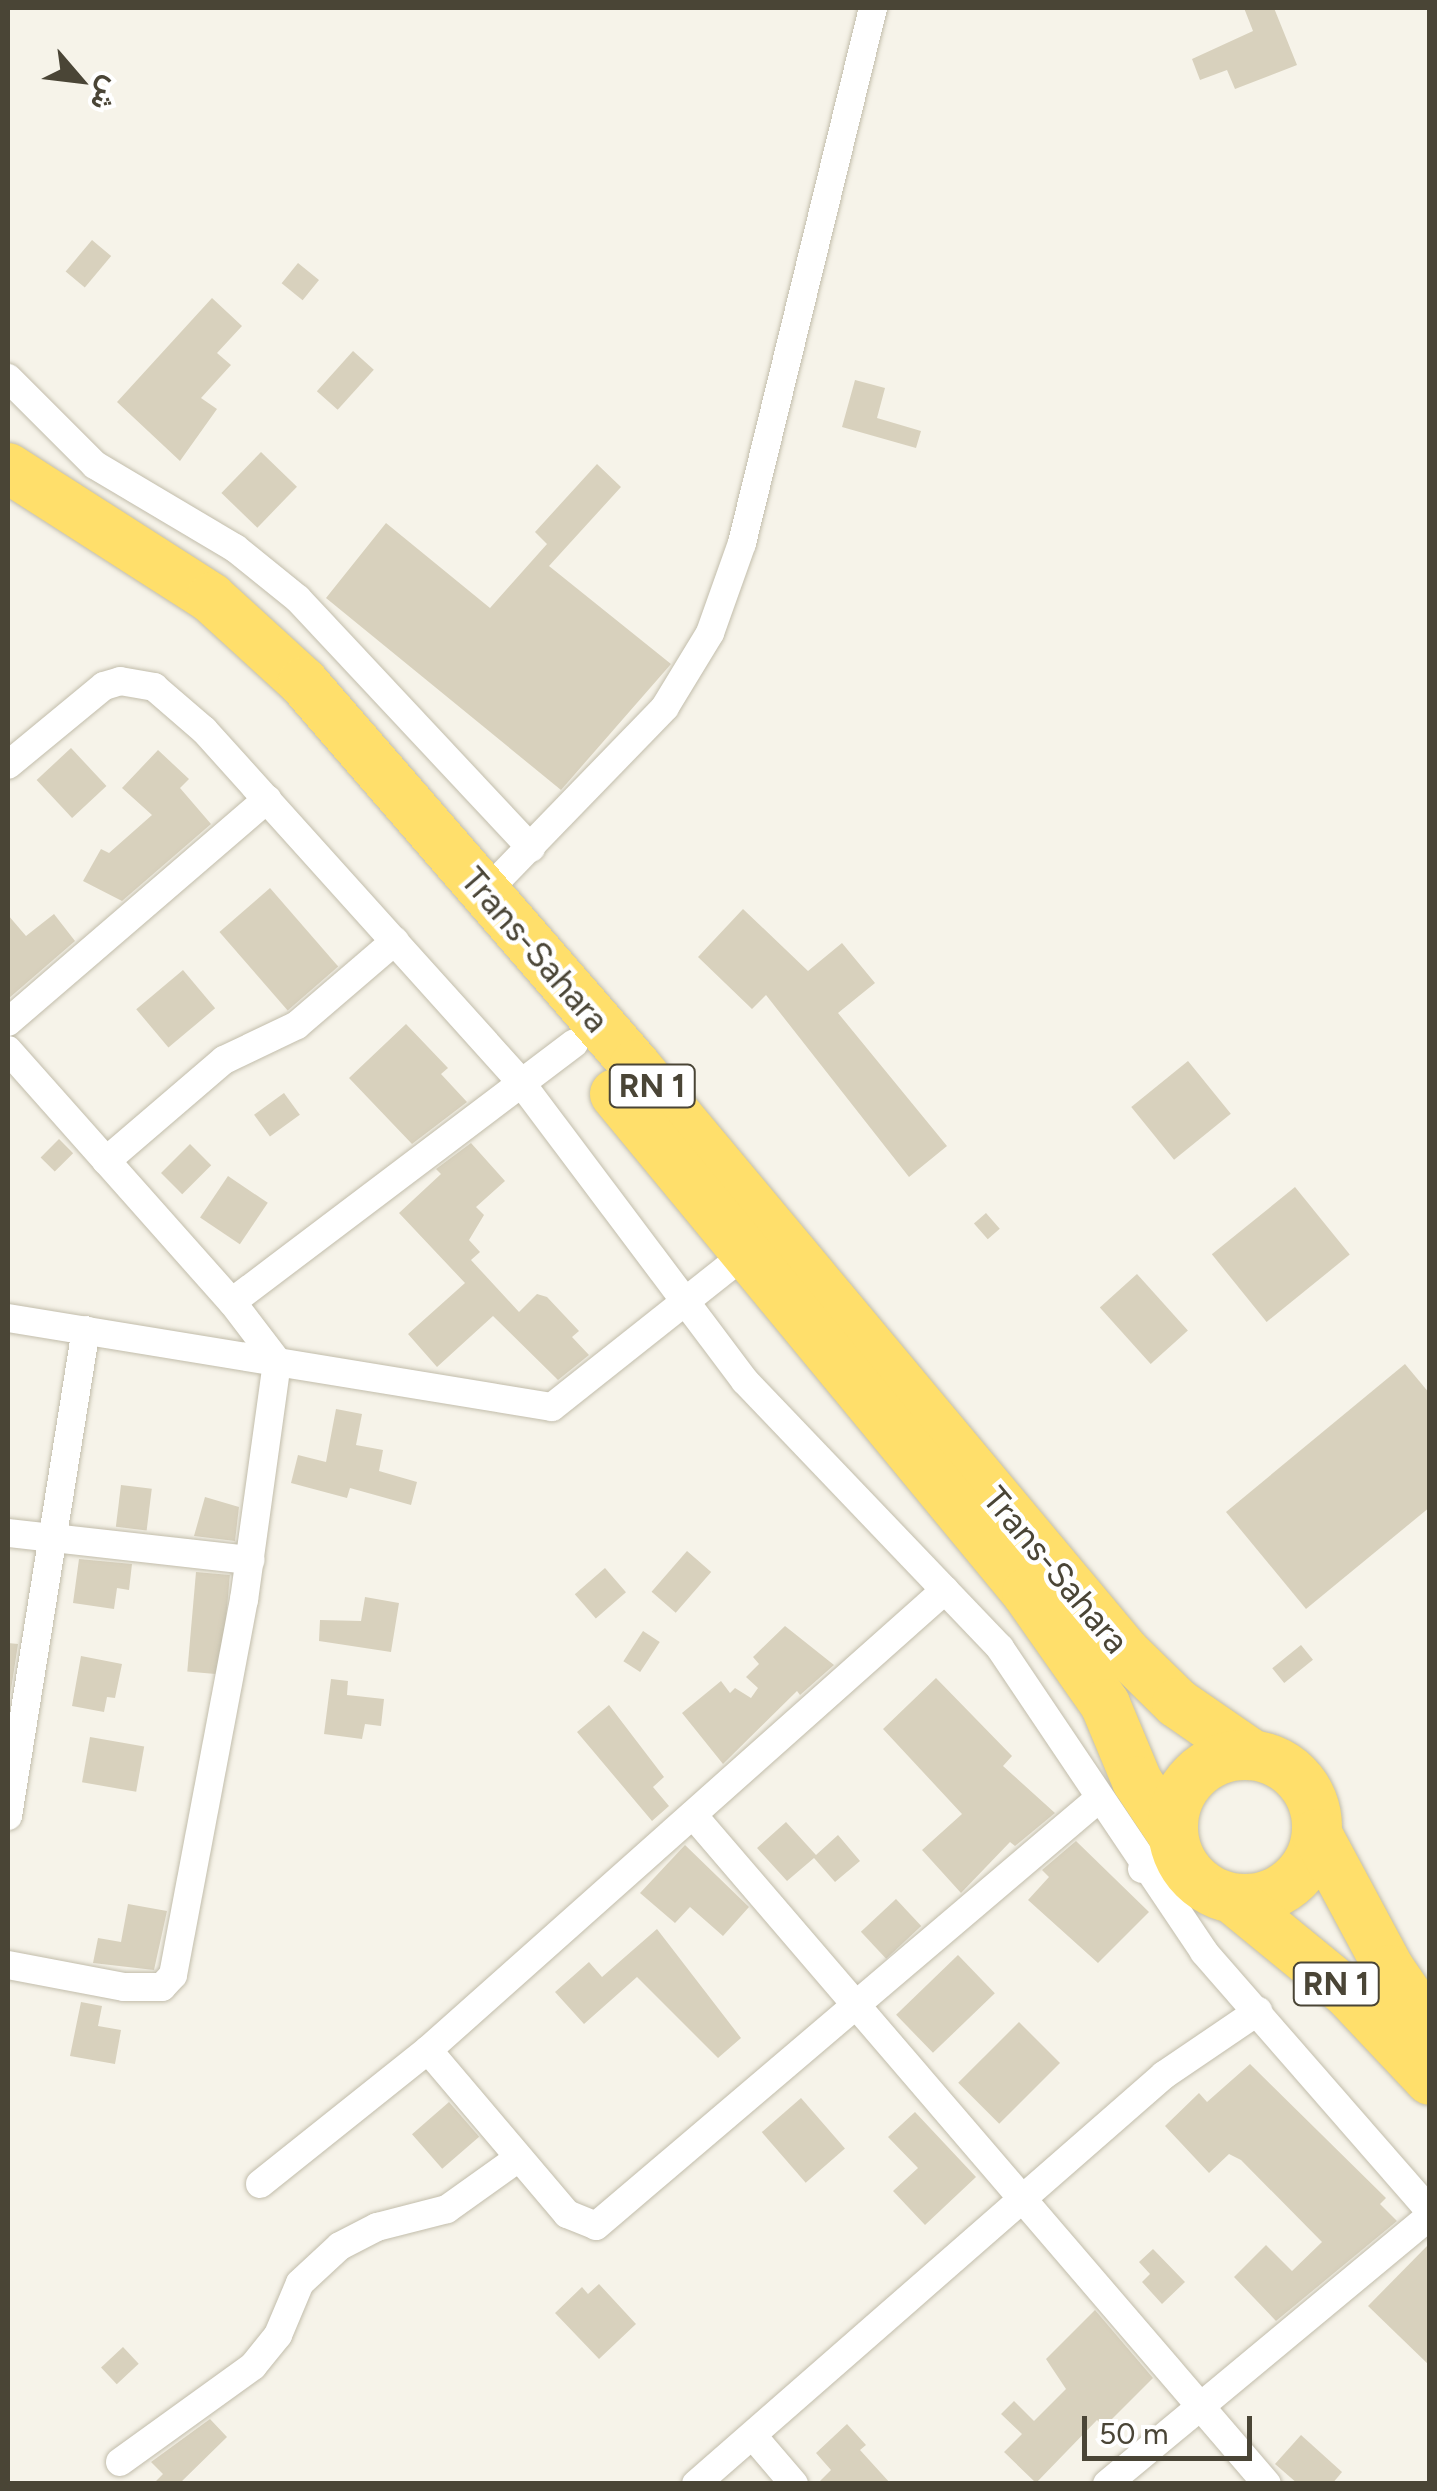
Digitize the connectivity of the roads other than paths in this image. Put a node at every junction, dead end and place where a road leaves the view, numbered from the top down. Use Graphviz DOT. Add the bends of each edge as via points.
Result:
graph roads {
  1 [pos="873,8"];
  2 [pos="8,378"];
  3 [pos="8,468"];
  4 [pos="8,501"];
  5 [pos="8,765"];
  6 [pos="267,798"];
  7 [pos="531,848"];
  8 [pos="486,892"];
  9 [pos="396,941"];
  10 [pos="8,1022"];
  11 [pos="574,1043"];
  12 [pos="8,1050"];
  13 [pos="519,1080"];
  14 [pos="106,1161"];
  15 [pos="746,1253"];
  16 [pos="685,1301"];
  17 [pos="232,1302"];
  18 [pos="8,1318"];
  19 [pos="86,1330"];
  20 [pos="278,1361"];
  21 [pos="8,1533"];
  22 [pos="53,1538"];
  23 [pos="250,1560"];
  24 [pos="945,1590"];
  25 [pos="16,1710"];
  26 [pos="1251,1754"];
  27 [pos="1097,1800"];
  28 [pos="693,1815"];
  29 [pos="8,1816"];
  30 [pos="1317,1834"];
  31 [pos="1165,1854"];
  32 [pos="1233,1899"];
  33 [pos="8,1964"];
  34 [pos="856,2007"];
  35 [pos="1258,2011"];
  36 [pos="1430,2028"];
  37 [pos="428,2050"];
  38 [pos="1430,2080"];
  39 [pos="516,2159"];
  40 [pos="260,2184"];
  41 [pos="1024,2200"];
  42 [pos="1430,2213"];
  43 [pos="1200,2406"];
  44 [pos="753,2436"];
  45 [pos="120,2462"];
  46 [pos="696,2484"];
  47 [pos="794,2484"];
  48 [pos="1107,2484"];
  49 [pos="1267,2484"];
  1 -- 7 [label="street" via="724,598 665,707"];
  2 -- 7 [label="street" via="95,464 235,548 298,599"];
  3 -- 8 [label="highway, Trans-Sahara / RN 1" via="169,569 260,640"];
  4 -- 11 [label="highway, Trans-Sahara / RN 1" via="188,623 270,694 362,792"];
  5 -- 6 [label="street" via="104,686 138,683 168,695"];
  6 -- 9 [label="street"];
  6 -- 10 [label="street"];
  7 -- 8 [label="street"];
  8 -- 26 [label="highway, Trans-Sahara / RN 1" via="1125,1652 1177,1703"];
  9 -- 13 [label="street"];
  9 -- 14 [label="street" via="317,1011 242,1048"];
  11 -- 13 [label="street"];
  11 -- 15 [label="highway, Trans-Sahara / RN 1"];
  12 -- 14 [label="street"];
  13 -- 16 [label="street"];
  13 -- 17 [label="street"];
  14 -- 17 [label="street"];
  15 -- 16 [label="street"];
  15 -- 31 [label="highway, Trans-Sahara / RN 1" via="1052,1626 1104,1704"];
  16 -- 20 [label="street" via="552,1407"];
  16 -- 24 [label="street" via="745,1381"];
  17 -- 20 [label="street"];
  18 -- 19 [label="street"];
  19 -- 20 [label="street"];
  19 -- 22 [label="street"];
  20 -- 23 [label="street"];
  21 -- 22 [label="street"];
  22 -- 23 [label="street"];
  22 -- 25 [label="street"];
  23 -- 33 [label="street" via="174,1976 162,1986 124,1987"];
  24 -- 27 [label="street" via="1010,1660"];
  24 -- 28 [label="street"];
  25 -- 29 [label="street"];
  26 -- 30 [label="highway" via="1296,1775 1312,1797"];
  26 -- 31 [label="highway" via="1226,1757 1185,1786"];
  27 -- 31 [label="street"];
  27 -- 34 [label="street"];
  28 -- 34 [label="street"];
  28 -- 37 [label="street"];
  30 -- 32 [label="highway" via="1305,1870 1287,1887 1264,1898"];
  30 -- 36 [label="highway, RN 1" via="1390,1970"];
  31 -- 32 [label="highway"];
  31 -- 35 [label="street"];
  32 -- 38 [label="highway, RN 1" via="1348,1994"];
  34 -- 39 [label="street" via="596,2226 577,2223"];
  34 -- 41 [label="street"];
  35 -- 41 [label="street" via="1164,2076"];
  35 -- 42 [label="street"];
  37 -- 39 [label="street"];
  37 -- 40 [label="street"];
  39 -- 45 [label="street" via="448,2209 377,2228 340,2246 300,2283 278,2334 253,2366"];
  41 -- 43 [label="street"];
  41 -- 44 [label="street"];
  42 -- 43 [label="street"];
  43 -- 48 [label="street"];
  43 -- 49 [label="street"];
  44 -- 46 [label="street"];
  44 -- 47 [label="street"];
}
